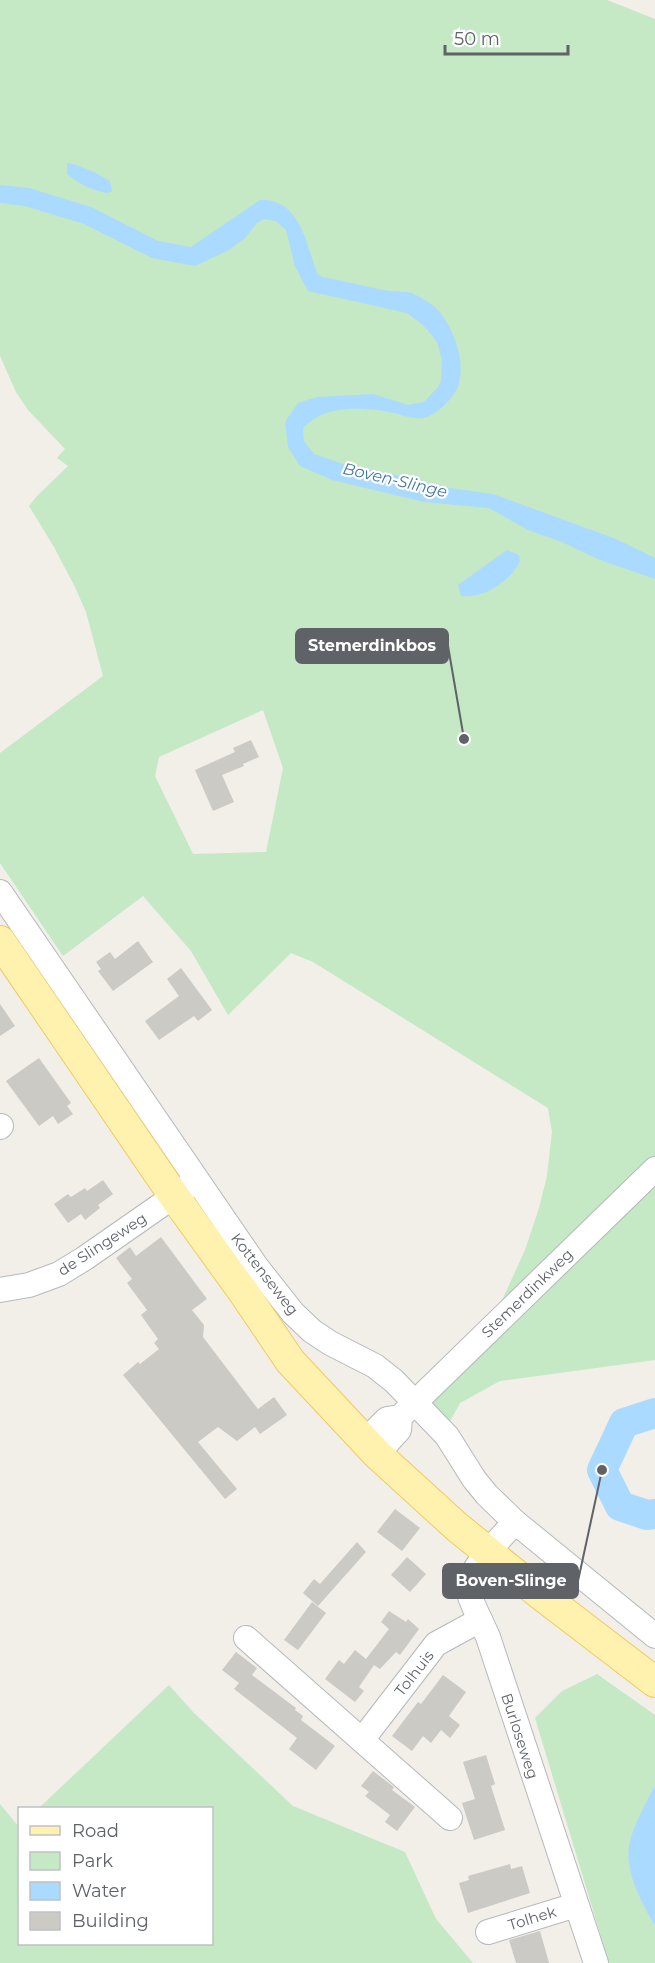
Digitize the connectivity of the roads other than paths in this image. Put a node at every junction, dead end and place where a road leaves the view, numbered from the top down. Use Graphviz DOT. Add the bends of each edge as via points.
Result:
graph roads {
  1 [pos="0,892"];
  2 [pos="8,936"];
  3 [pos="655,1169"];
  4 [pos="185,1188"];
  5 [pos="4,1284"];
  6 [pos="387,1431"];
  7 [pos="501,1538"];
  8 [pos="480,1620"];
  9 [pos="655,1636"];
  10 [pos="246,1638"];
  11 [pos="655,1670"];
  12 [pos="655,1682"];
  13 [pos="362,1740"];
  14 [pos="450,1818"];
  15 [pos="576,1905"];
  16 [pos="488,1932"];
  17 [pos="596,1963"];
  1 -- 2 [label="street, Kottenseweg"];
  2 -- 4 [label="main road, Kottenseweg"];
  3 -- 6 [label="street, Stemerdinkweg"];
  4 -- 5 [label="street, de Slingeweg" via="58,1274 28,1285"];
  4 -- 6 [label="main road, Kottenseweg" via="244,1293"];
  4 -- 6 [label="street, Kottenseweg" via="312,1331 375,1366"];
  6 -- 7 [label="main road, Kottenseweg" via="450,1499"];
  6 -- 7 [label="street, Kottenseweg" via="447,1436 480,1487"];
  7 -- 8 [label="street, Burloseweg" via="469,1580 468,1590"];
  7 -- 9 [label="street, Kottenseweg"];
  7 -- 11 [label="main road, Kottenseweg"];
  7 -- 12 [label="main road, Kottenseweg"];
  8 -- 13 [label="street, Tolhuis" via="436,1644"];
  8 -- 15 [label="street, Burloseweg"];
  10 -- 13 [label="street"];
  13 -- 14 [label="street"];
  15 -- 16 [label="street, Tolhek"];
  15 -- 17 [label="street, Burloseweg"];
}
